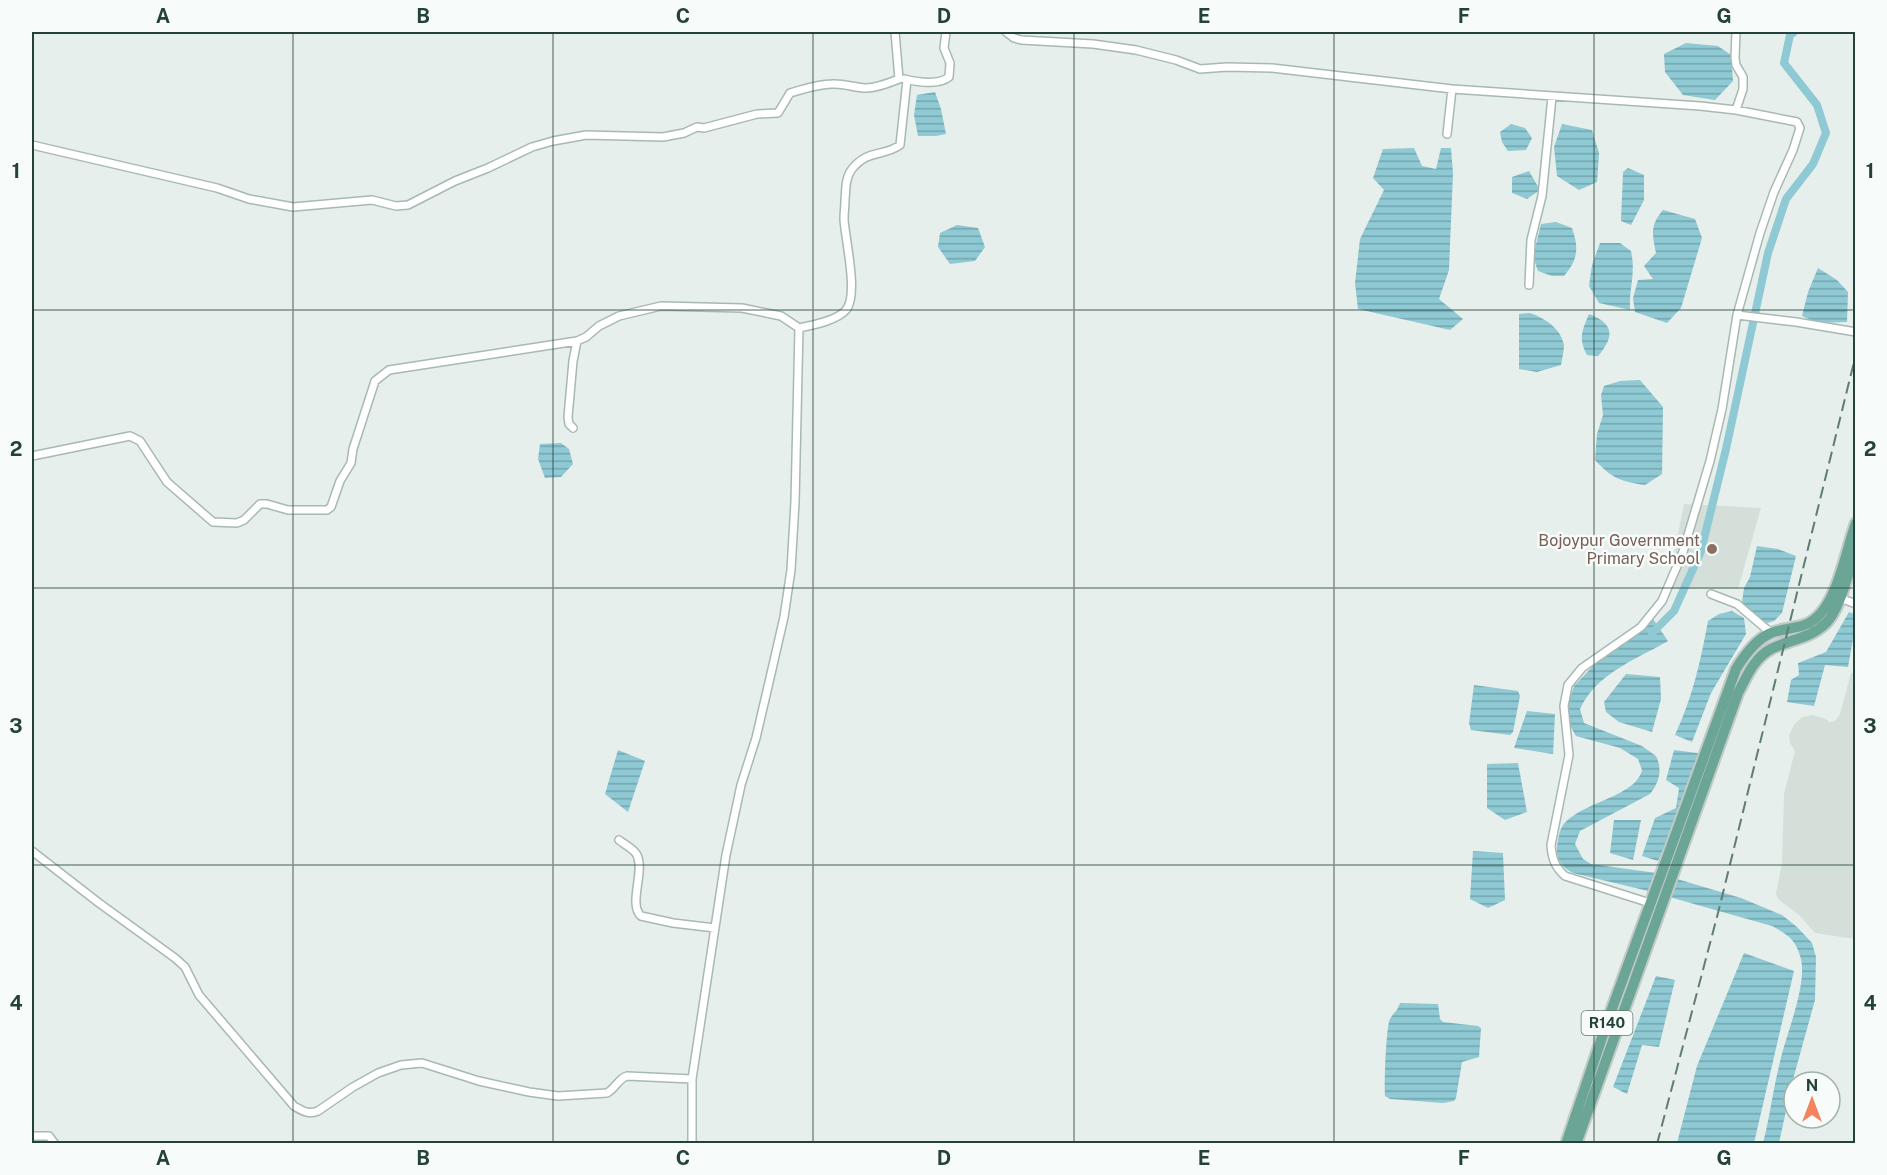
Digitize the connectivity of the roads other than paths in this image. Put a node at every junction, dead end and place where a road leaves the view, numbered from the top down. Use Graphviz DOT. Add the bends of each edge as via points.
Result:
graph roads {
  1 [pos="895,32"];
  2 [pos="946,32"];
  3 [pos="1006,32"];
  4 [pos="1736,32"];
  5 [pos="903,79"];
  6 [pos="1452,89"];
  7 [pos="1551,97"];
  8 [pos="1736,110"];
  9 [pos="1447,134"];
  10 [pos="32,145"];
  11 [pos="1529,285"];
  12 [pos="1739,315"];
  13 [pos="799,328"];
  14 [pos="1856,332"];
  15 [pos="578,340"];
  16 [pos="573,428"];
  17 [pos="32,456"];
  18 [pos="1856,522"];
  19 [pos="1856,550"];
  20 [pos="1711,594"];
  21 [pos="1840,598"];
  22 [pos="1856,604"];
  23 [pos="1771,633"];
  24 [pos="619,840"];
  25 [pos="1677,844"];
  26 [pos="32,851"];
  27 [pos="1650,903"];
  28 [pos="715,928"];
  29 [pos="692,1079"];
  30 [pos="32,1136"];
  31 [pos="55,1143"];
  32 [pos="692,1143"];
  33 [pos="1566,1143"];
  34 [pos="1576,1143"];
  1 -- 5 [label="street"];
  2 -- 5 [label="street" via="944,48 950,63 949,76 941,82"];
  3 -- 6 [label="street" via="1021,40 1136,50 1200,69 1272,68"];
  4 -- 8 [label="street" via="1736,65 1743,77"];
  5 -- 10 [label="street" via="870,88 833,84 810,87 789,93 778,113 757,114 663,137 586,135 553,141 408,205 396,206 372,200 282,205"];
  5 -- 13 [label="street" via="900,145 870,154 856,164 847,180 844,218 852,277 847,309 835,317"];
  6 -- 7 [label="street"];
  6 -- 9 [label="street"];
  7 -- 8 [label="street"];
  7 -- 11 [label="street" via="1542,196 1531,240"];
  8 -- 12 [label="street" via="1791,120 1800,128 1760,233"];
  12 -- 14 [label="street"];
  12 -- 27 [label="street" via="1710,461 1683,552 1662,601 1641,627 1582,668 1568,685 1564,706 1569,755 1551,845 1556,867 1565,876"];
  13 -- 15 [label="street" via="781,316 742,308 661,306 618,316"];
  13 -- 28 [label="street" via="791,570 784,617 726,855"];
  15 -- 16 [label="street" via="568,417"];
  15 -- 17 [label="street" via="381,374 375,381 351,463 327,510 288,510 260,504 237,523 213,522 167,483 140,441 130,436"];
  18 -- 23 [label="main road, R140" via="1827,604 1817,618"];
  19 -- 21 [label="main road, R140"];
  20 -- 23 [label="street" via="1737,604"];
  21 -- 22 [label="street"];
  21 -- 25 [label="main road, R140" via="1828,622 1816,632 1772,648 1751,667 1707,781"];
  23 -- 25 [label="main road, R140" via="1744,656 1736,669"];
  24 -- 28 [label="street" via="637,854 636,908 641,916"];
  25 -- 27 [label="main road, R140"];
  25 -- 34 [label="main road, R140" via="1663,908"];
  26 -- 29 [label="street" via="185,967 206,1003 304,1113 318,1111 378,1073 422,1063 503,1088 558,1096 608,1093 624,1076"];
  27 -- 33 [label="main road, R140"];
  28 -- 29 [label="street"];
  29 -- 32 [label="street"];
  30 -- 31 [label="street" via="49,1136"];
}
